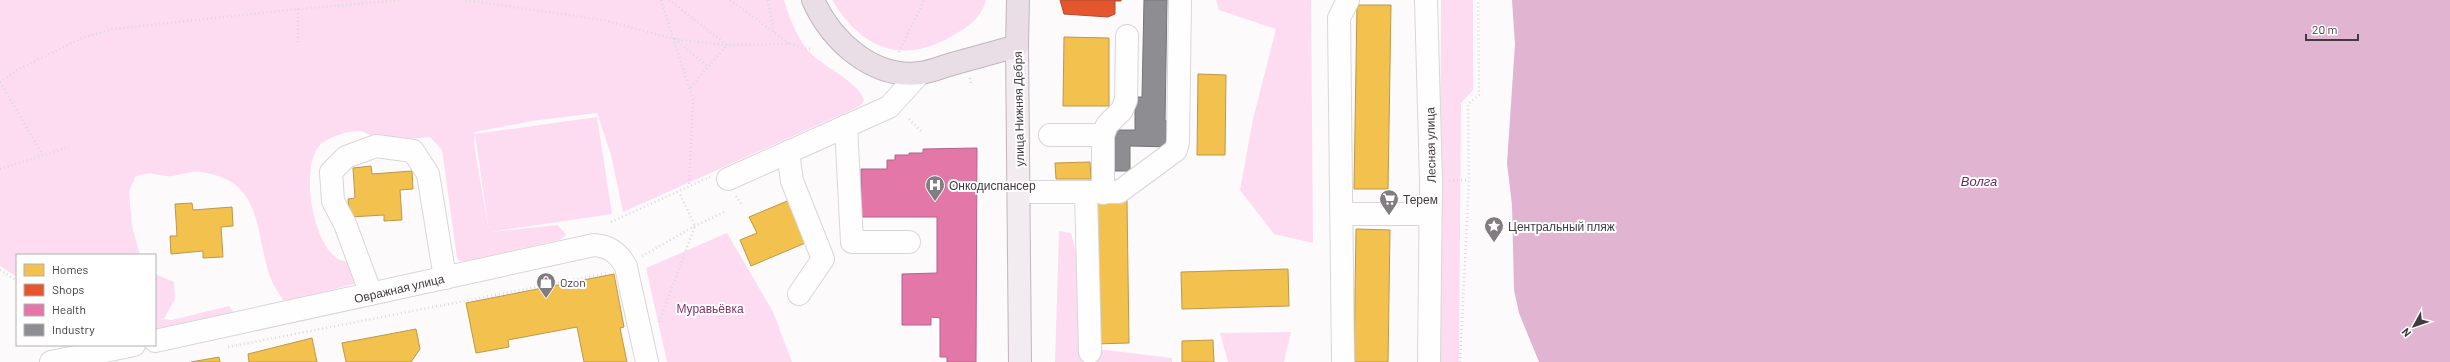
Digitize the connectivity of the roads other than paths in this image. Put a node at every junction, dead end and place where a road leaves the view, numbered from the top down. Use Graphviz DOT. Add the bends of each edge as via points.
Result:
graph roads {
  1 [pos="813,0"];
  2 [pos="1018,0"];
  3 [pos="1180,0"];
  4 [pos="1348,0"];
  5 [pos="1426,0"];
  6 [pos="1127,36"];
  7 [pos="1017,46"];
  8 [pos="920,73"];
  9 [pos="846,126"];
  10 [pos="1050,135"];
  11 [pos="1103,135"];
  12 [pos="788,152"];
  13 [pos="719,178"];
  14 [pos="1020,192"];
  15 [pos="1095,193"];
  16 [pos="1342,214"];
  17 [pos="1430,214"];
  18 [pos="909,242"];
  19 [pos="444,278"];
  20 [pos="371,294"];
  21 [pos="799,294"];
  22 [pos="156,340"];
  23 [pos="130,346"];
  24 [pos="1090,352"];
  25 [pos="85,359"];
  26 [pos="51,362"];
  27 [pos="646,362"];
  28 [pos="1020,362"];
  29 [pos="1342,362"];
  30 [pos="1429,362"];
  1 -- 8 [label="highway" via="833,34 856,54 882,68"];
  2 -- 7 [label="highway, улица Нижняя Дебря"];
  3 -- 15 [label="street" via="1176,150 1124,190"];
  4 -- 16 [label="street" via="1339,18"];
  5 -- 17 [label="street, Лесная улица"];
  6 -- 11 [label="street" via="1126,100 1122,110 1107,125"];
  7 -- 8 [label="highway"];
  7 -- 14 [label="main road, улица Нижняя Дебря"];
  8 -- 9 [label="street" via="889,107"];
  9 -- 12 [label="street"];
  9 -- 18 [label="street" via="852,242"];
  10 -- 11 [label="street"];
  11 -- 15 [label="street"];
  12 -- 13 [label="street"];
  12 -- 21 [label="street" via="792,181 823,259"];
  14 -- 15 [label="street"];
  14 -- 28 [label="main road, улица Нижняя Дебря"];
  15 -- 24 [label="street"];
  16 -- 17 [label="street"];
  16 -- 29 [label="street"];
  17 -- 30 [label="street, Лесная улица"];
  19 -- 20 [label="street, Овражная улица"];
  19 -- 20 [label="street" via="428,174 413,151 376,146 346,157 331,172 333,201 345,224"];
  19 -- 27 [label="street, Овражная улица" via="594,245 606,246 617,254 628,275"];
  20 -- 22 [label="street, Овражная улица"];
  23 -- 25 [label="street"];
  25 -- 26 [label="street"];
}
